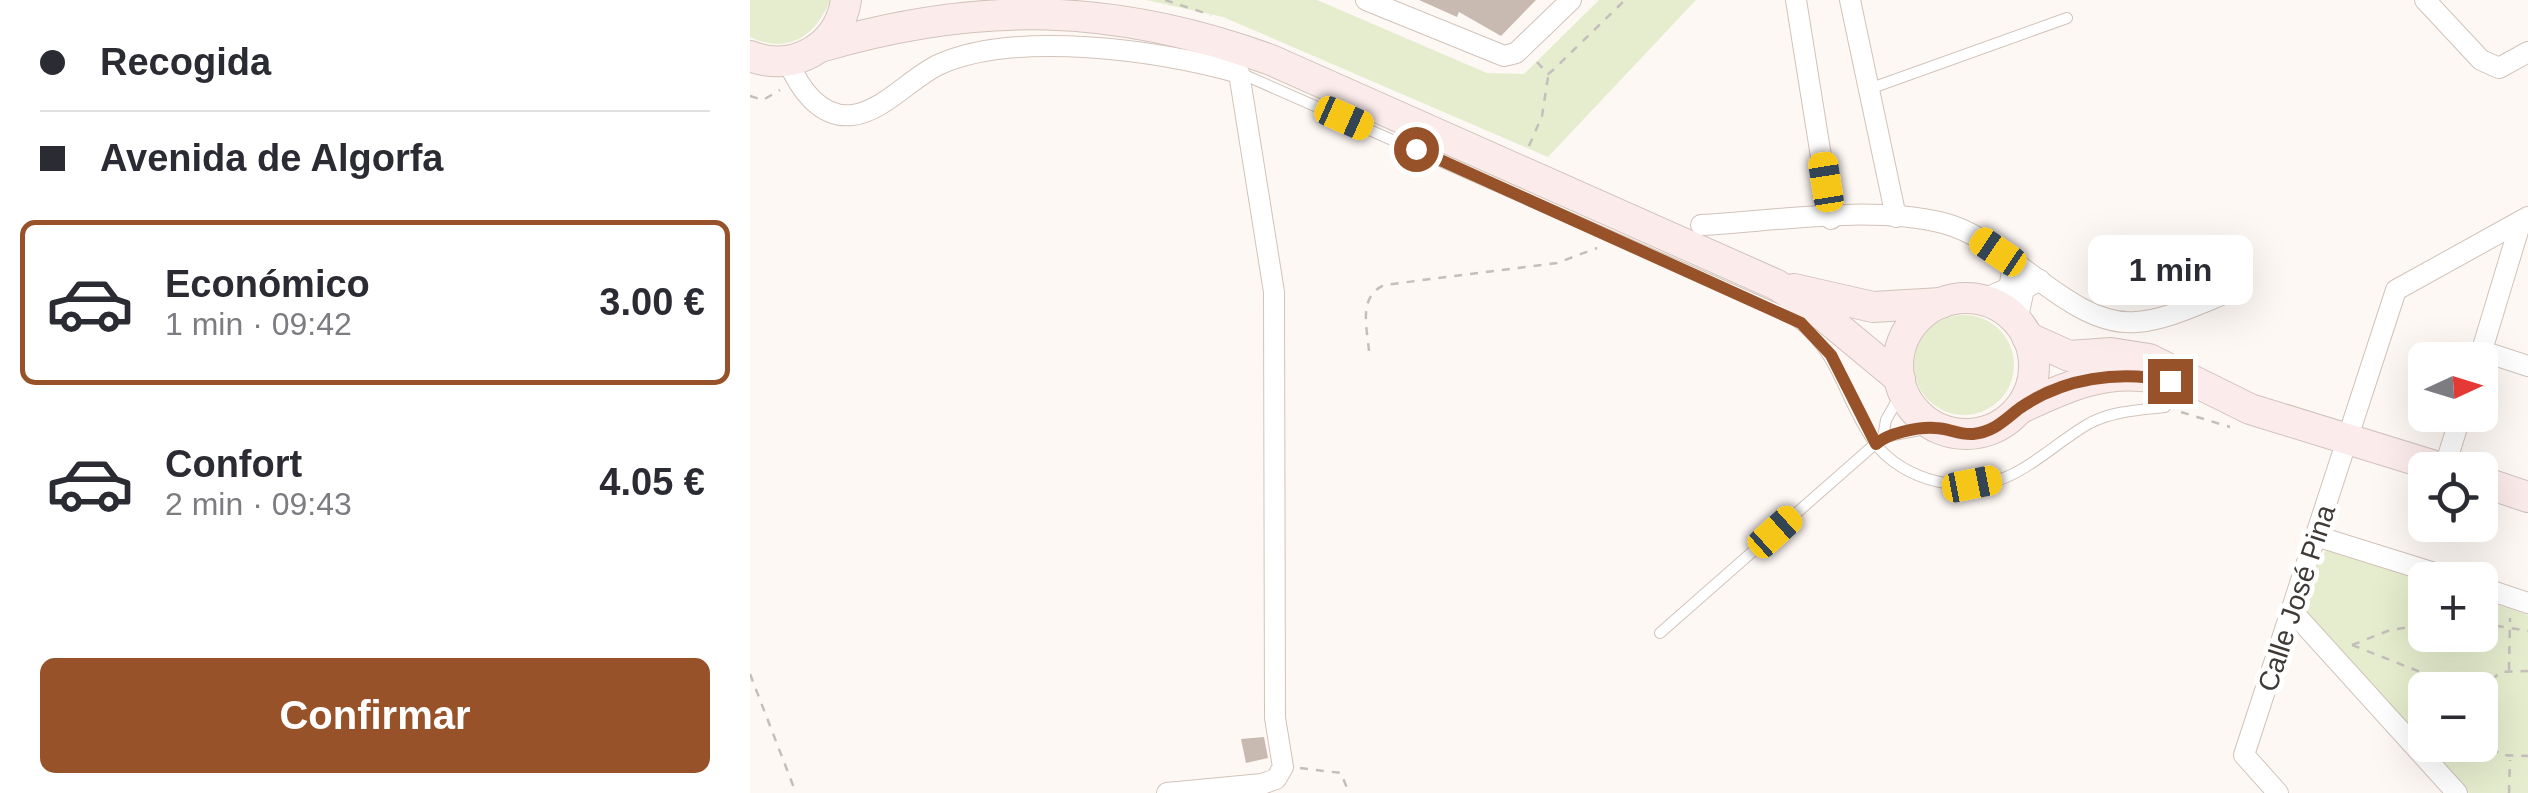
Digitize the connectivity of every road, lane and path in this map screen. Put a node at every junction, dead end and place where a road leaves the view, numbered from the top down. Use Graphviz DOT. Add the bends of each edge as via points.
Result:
graph roads {
  1 [pos="846,0"];
  2 [pos="978,0"];
  3 [pos="1366,0"];
  4 [pos="1571,0"];
  5 [pos="1625,0"];
  6 [pos="1796,0"];
  7 [pos="1850,0"];
  8 [pos="2425,0"];
  9 [pos="1027,8"];
  10 [pos="2068,18"];
  11 [pos="1526,44"];
  12 [pos="820,47"];
  13 [pos="2528,52"];
  14 [pos="750,56"];
  15 [pos="791,69"];
  16 [pos="1240,73"];
  17 [pos="1548,74"];
  18 [pos="1869,89"];
  19 [pos="750,96"];
  20 [pos="1517,170"];
  21 [pos="1896,217"];
  22 [pos="1831,218"];
  23 [pos="2525,219"];
  24 [pos="1700,225"];
  25 [pos="1615,237"];
  26 [pos="2014,262"];
  27 [pos="2040,280"];
  28 [pos="1777,285"];
  29 [pos="2238,289"];
  30 [pos="1981,300"];
  31 [pos="1941,303"];
  32 [pos="2022,329"];
  33 [pos="2485,342"];
  34 [pos="1368,352"];
  35 [pos="2498,360"];
  36 [pos="2528,366"];
  37 [pos="1901,384"];
  38 [pos="2198,385"];
  39 [pos="2165,406"];
  40 [pos="2019,409"];
  41 [pos="1936,428"];
  42 [pos="1879,440"];
  43 [pos="2347,440"];
  44 [pos="2408,458"];
  45 [pos="2498,487"];
  46 [pos="2528,497"];
  47 [pos="2316,536"];
  48 [pos="2408,565"];
  49 [pos="2521,600"];
  50 [pos="2292,611"];
  51 [pos="2498,626"];
  52 [pos="2408,627"];
  53 [pos="2510,628"];
  54 [pos="2528,631"];
  55 [pos="1660,633"];
  56 [pos="2352,644"];
  57 [pos="2336,660"];
  58 [pos="2509,670"];
  59 [pos="2528,671"];
  60 [pos="2421,672"];
  61 [pos="750,674"];
  62 [pos="2498,675"];
  63 [pos="2498,753"];
  64 [pos="2528,756"];
  65 [pos="2510,757"];
  66 [pos="1283,767"];
  67 [pos="796,793"];
  68 [pos="1167,793"];
  69 [pos="1349,793"];
  70 [pos="2278,793"];
  71 [pos="2457,793"];
  72 [pos="2509,793"];
  1 -- 12 [label="main road"];
  2 -- 9 [label="main road"];
  3 -- 11 [label="street" via="1504,56"];
  4 -- 11 [label="street"];
  5 -- 17 [label="path"];
  6 -- 22 [label="street"];
  7 -- 18 [label="street"];
  8 -- 13 [label="street" via="2481,60 2499,68"];
  9 -- 12 [label="main road" via="931,19"];
  9 -- 20 [label="main road" via="1108,13 1195,32"];
  10 -- 18 [label="lane"];
  11 -- 17 [label="path"];
  12 -- 15 [label="main road"];
  14 -- 15 [label="main road"];
  15 -- 16 [label="street" via="829,112 854,115 938,65 990,52 1078,47"];
  15 -- 19 [label="path" via="774,96"];
  16 -- 25 [label="lane"];
  16 -- 66 [label="street" via="1274,292 1275,718"];
  17 -- 20 [label="path" via="1536,134"];
  18 -- 21 [label="street"];
  20 -- 28 [label="main road"];
  21 -- 22 [label="street"];
  21 -- 26 [label="street" via="1961,228"];
  22 -- 24 [label="street"];
  23 -- 33 [label="street"];
  23 -- 43 [label="street, Calle José Pina" via="2396,290"];
  25 -- 34 [label="path" via="1558,264 1384,284 1367,300"];
  25 -- 42 [label="lane" via="1801,323 1831,355"];
  26 -- 27 [label="street"];
  26 -- 30 [label="street" via="2010,288"];
  27 -- 29 [label="street" via="2090,312 2120,322 2143,322"];
  27 -- 32 [label="street" via="2024,289"];
  28 -- 31 [label="main road" via="1872,307"];
  28 -- 37 [label="main road" via="1824,316"];
  30 -- 31 [label="main road"];
  30 -- 32 [label="main road"];
  31 -- 37 [label="main road" via="1906,334"];
  32 -- 38 [label="main road" via="2069,356 2149,358"];
  32 -- 40 [label="main road" via="2034,366"];
  35 -- 36 [label="street"];
  37 -- 41 [label="main road" via="1910,405"];
  37 -- 42 [label="lane"];
  38 -- 40 [label="main road" via="2107,376"];
  38 -- 43 [label="main road" via="2250,410"];
  39 -- 42 [label="lane" via="2092,422 2009,477 1972,484 1938,483 1911,472"];
  40 -- 41 [label="main road" via="1988,431"];
  41 -- 42 [label="lane"];
  42 -- 55 [label="lane"];
  43 -- 44 [label="main road"];
  43 -- 47 [label="street, Calle José Pina"];
  45 -- 46 [label="main road"];
  47 -- 48 [label="street"];
  47 -- 50 [label="street, Calle José Pina"];
  49 -- 53 [label="path"];
  50 -- 57 [label="street"];
  50 -- 70 [label="street, Calle José Pina" via="2244,755"];
  51 -- 53 [label="path"];
  52 -- 56 [label="path"];
  53 -- 54 [label="path"];
  53 -- 58 [label="path"];
  56 -- 57 [label="path"];
  56 -- 60 [label="path"];
  57 -- 71 [label="street"];
  58 -- 59 [label="path"];
  58 -- 62 [label="path"];
  61 -- 67 [label="path"];
  63 -- 65 [label="path"];
  64 -- 65 [label="path"];
  65 -- 72 [label="path"];
  66 -- 68 [label="street" via="1262,784"];
  66 -- 69 [label="path" via="1332,769 1341,773"];
}
